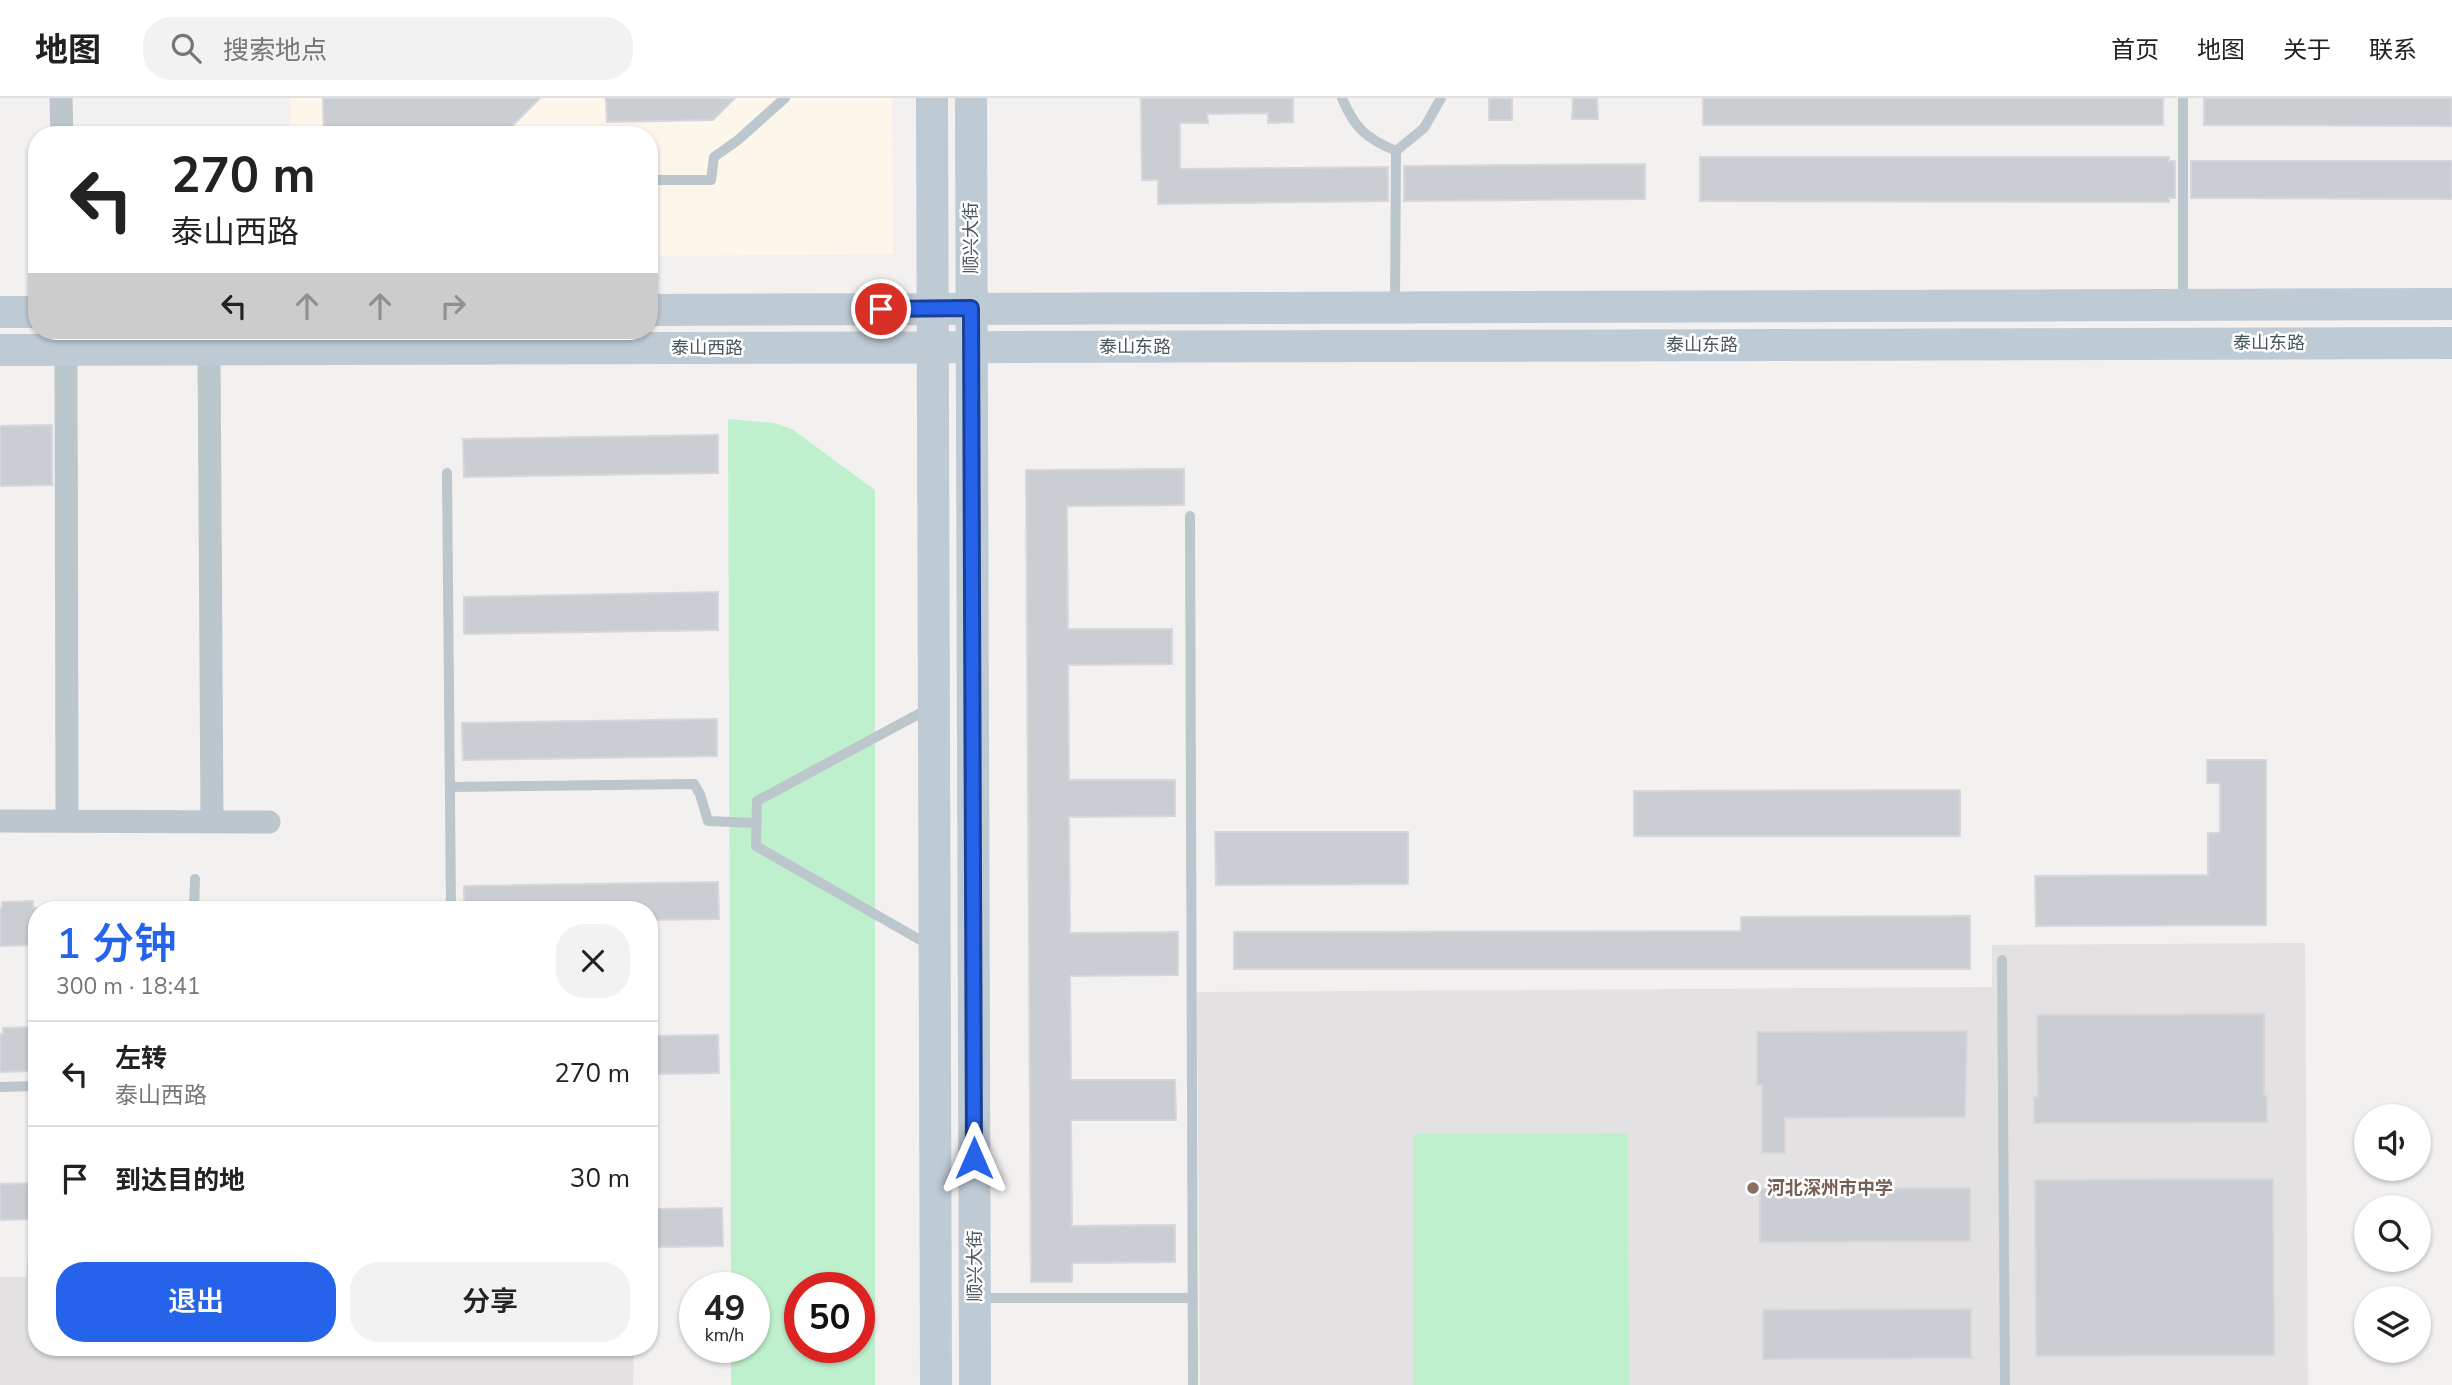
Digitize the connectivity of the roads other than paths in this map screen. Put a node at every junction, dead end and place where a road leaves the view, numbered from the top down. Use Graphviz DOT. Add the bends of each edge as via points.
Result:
graph roads {
  1 [pos="61,98"];
  2 [pos="785,98"];
  3 [pos="932,98"];
  4 [pos="971,98"];
  5 [pos="1342,98"];
  6 [pos="1441,98"];
  7 [pos="2183,98"];
  8 [pos="62,126"];
  9 [pos="1396,151"];
  10 [pos="658,180"];
  11 [pos="2183,304"];
  12 [pos="2452,304"];
  13 [pos="1395,307"];
  14 [pos="952,308"];
  15 [pos="658,310"];
  16 [pos="0,312"];
  17 [pos="28,312"];
  18 [pos="2452,343"];
  19 [pos="952,347"];
  20 [pos="66,350"];
  21 [pos="209,350"];
  22 [pos="0,351"];
  23 [pos="447,473"];
  24 [pos="1190,516"];
  25 [pos="934,706"];
  26 [pos="450,787"];
  27 [pos="0,821"];
  28 [pos="67,821"];
  29 [pos="212,821"];
  30 [pos="269,822"];
  31 [pos="757,823"];
  32 [pos="195,878"];
  33 [pos="194,901"];
  34 [pos="451,901"];
  35 [pos="935,948"];
  36 [pos="2002,960"];
  37 [pos="28,1086"];
  38 [pos="0,1087"];
  39 [pos="975,1298"];
  40 [pos="1193,1298"];
  41 [pos="936,1385"];
  42 [pos="975,1385"];
  43 [pos="1193,1385"];
  44 [pos="2005,1385"];
  1 -- 8 [label="street"];
  2 -- 10 [label="lane" via="714,157 711,180"];
  3 -- 14 [label="main road, 顺兴大街"];
  4 -- 14 [label="main road, 顺兴大街"];
  5 -- 9 [label="lane" via="1359,129"];
  6 -- 9 [label="lane" via="1424,128"];
  7 -- 11 [label="lane"];
  9 -- 13 [label="lane"];
  11 -- 12 [label="main road"];
  11 -- 13 [label="main road"];
  13 -- 14 [label="main road"];
  14 -- 15 [label="main road"];
  14 -- 19 [label="main road, 顺兴大街"];
  16 -- 17 [label="main road"];
  18 -- 19 [label="main road, 泰山东路"];
  19 -- 21 [label="main road, 泰山西路"];
  19 -- 25 [label="main road, 顺兴大街"];
  19 -- 39 [label="main road, 顺兴大街"];
  20 -- 21 [label="main road, 泰山西路"];
  20 -- 22 [label="main road, 泰山西路"];
  20 -- 28 [label="street"];
  21 -- 29 [label="street"];
  23 -- 26 [label="lane"];
  24 -- 40 [label="lane"];
  25 -- 31 [label="lane" via="757,801"];
  25 -- 35 [label="main road, 顺兴大街"];
  26 -- 31 [label="lane" via="694,784 708,821"];
  26 -- 34 [label="lane"];
  27 -- 28 [label="street"];
  28 -- 29 [label="street"];
  29 -- 30 [label="street"];
  31 -- 35 [label="lane" via="756,846"];
  32 -- 33 [label="lane"];
  35 -- 41 [label="main road, 顺兴大街"];
  36 -- 44 [label="lane"];
  37 -- 38 [label="lane"];
  39 -- 40 [label="lane"];
  39 -- 42 [label="main road, 顺兴大街"];
  40 -- 43 [label="lane"];
}
